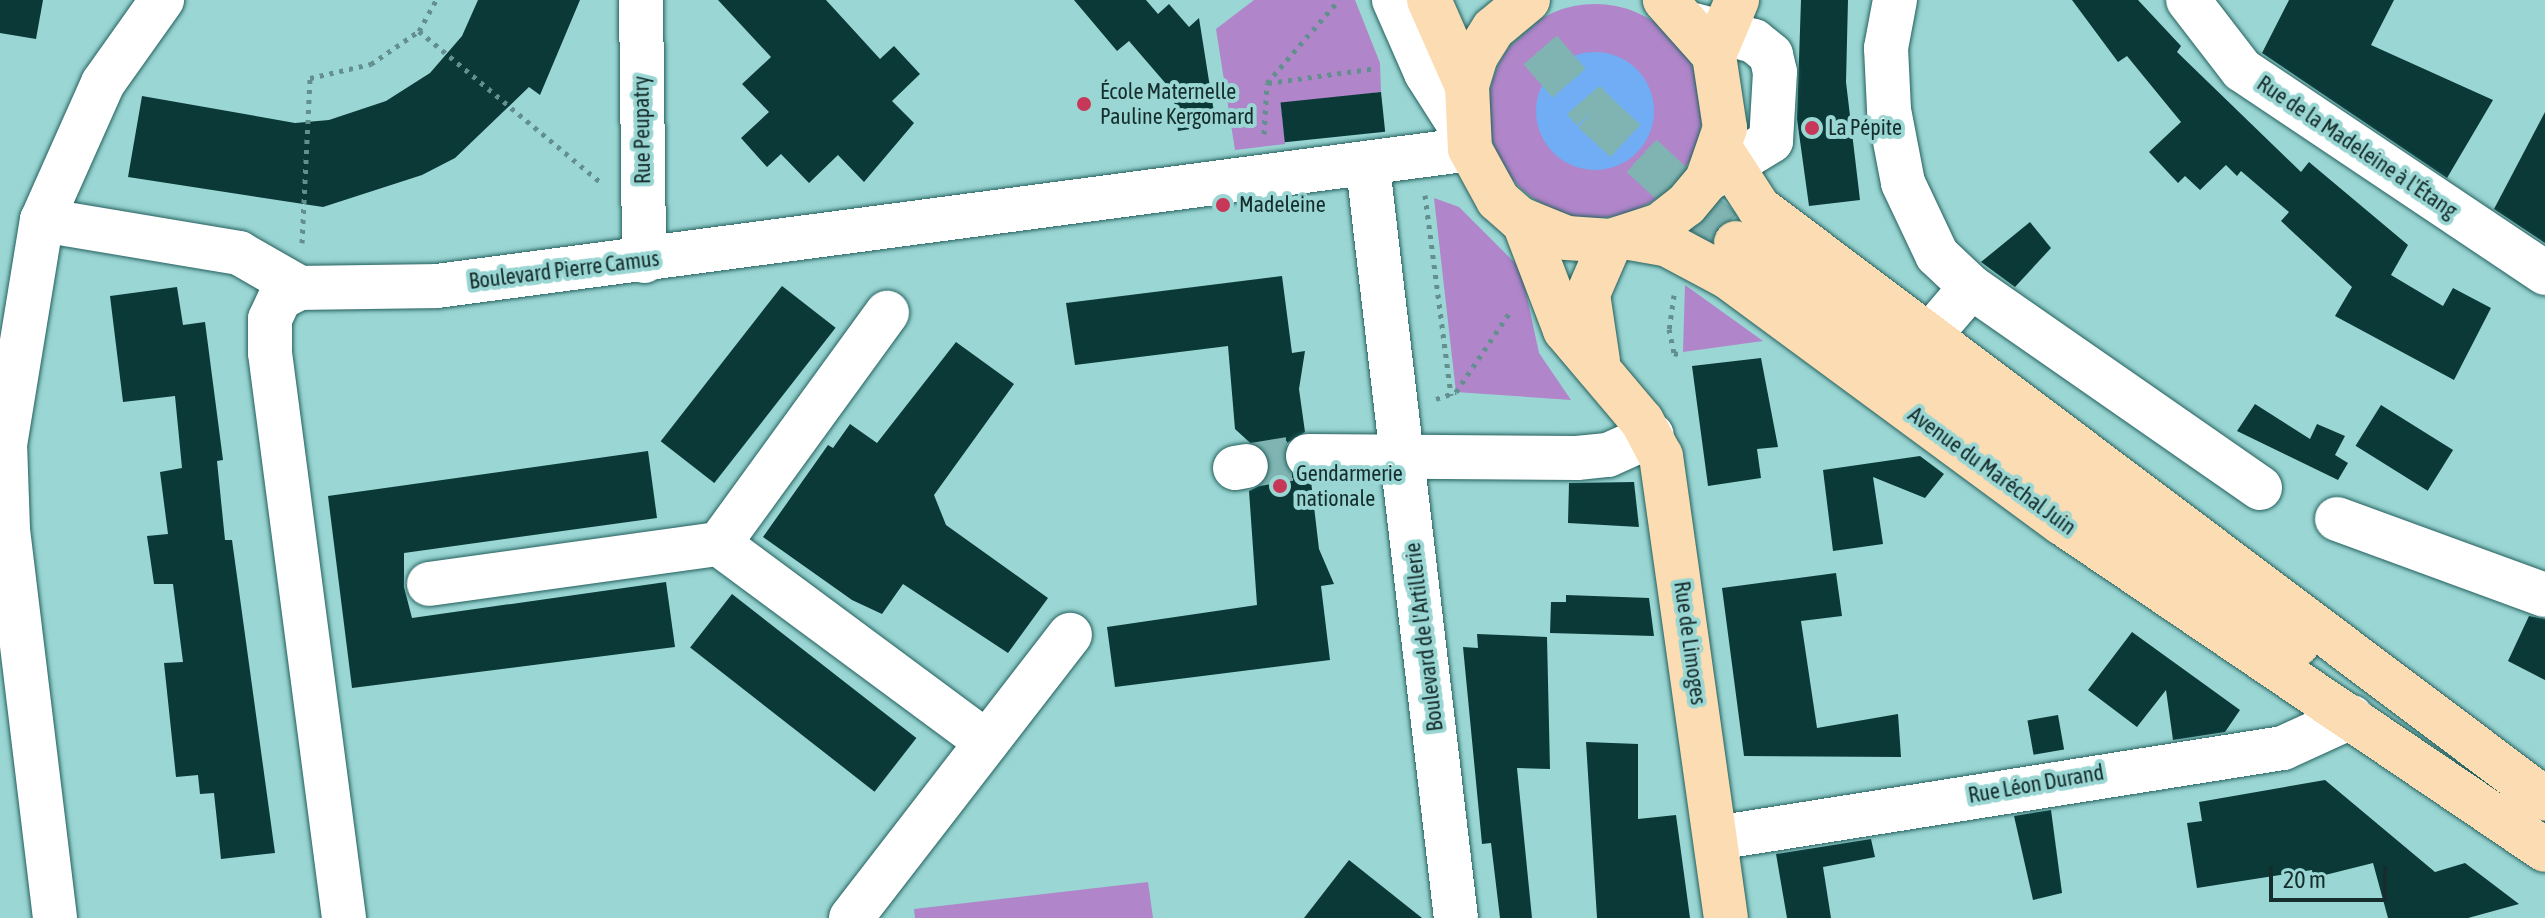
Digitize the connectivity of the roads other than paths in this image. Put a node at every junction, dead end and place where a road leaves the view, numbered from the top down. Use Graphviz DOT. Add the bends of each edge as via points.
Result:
graph roads {
  1 [pos="162,0"];
  2 [pos="641,0"];
  3 [pos="1394,0"];
  4 [pos="1429,0"];
  5 [pos="1528,0"];
  6 [pos="1895,0"];
  7 [pos="2188,0"];
  8 [pos="1706,22"];
  9 [pos="1467,86"];
  10 [pos="1469,144"];
  11 [pos="1719,166"];
  12 [pos="1368,167"];
  13 [pos="42,220"];
  14 [pos="1523,220"];
  15 [pos="1621,240"];
  16 [pos="1736,243"];
  17 [pos="644,261"];
  18 [pos="2545,273"];
  19 [pos="1971,287"];
  20 [pos="300,288"];
  21 [pos="887,313"];
  22 [pos="1930,335"];
  23 [pos="1611,384"];
  24 [pos="1652,435"];
  25 [pos="1308,456"];
  26 [pos="1403,457"];
  27 [pos="2260,488"];
  28 [pos="2337,519"];
  29 [pos="719,544"];
  30 [pos="429,584"];
  31 [pos="2545,595"];
  32 [pos="1070,635"];
  33 [pos="2291,641"];
  34 [pos="2378,675"];
  35 [pos="2351,717"];
  36 [pos="987,742"];
  37 [pos="2545,799"];
  38 [pos="1716,838"];
  39 [pos="2545,850"];
  40 [pos="55,918"];
  41 [pos="344,918"];
  42 [pos="851,918"];
  43 [pos="1456,918"];
  44 [pos="1726,918"];
  1 -- 13 [label="street" via="103,83"];
  2 -- 17 [label="street, Rue Peupatry"];
  3 -- 10 [label="street" via="1426,73"];
  4 -- 9 [label="main road"];
  5 -- 9 [label="main road" via="1493,29"];
  6 -- 19 [label="street" via="1886,48 1889,110 1903,183 1937,255"];
  7 -- 18 [label="street, Rue de la Madeleine à l'Étang" via="2242,70"];
  8 -- 11 [label="main road" via="1726,108"];
  9 -- 10 [label="main road"];
  10 -- 12 [label="street, Boulevard Pierre Camus"];
  10 -- 14 [label="main road" via="1498,200"];
  11 -- 15 [label="main road" via="1660,225"];
  11 -- 22 [label="main road, Avenue du Maréchal Juin" via="1759,208"];
  12 -- 17 [label="street, Boulevard Pierre Camus"];
  12 -- 26 [label="street, Boulevard de l'Artillerie"];
  13 -- 20 [label="street" via="239,253"];
  13 -- 40 [label="street" via="5,445 8,529"];
  14 -- 15 [label="main road, Avenue du Maréchal Juin" via="1567,238"];
  14 -- 23 [label="main road, Rue de Limoges" via="1565,330"];
  15 -- 23 [label="main road, Rue de Limoges" via="1588,294 1587,323"];
  15 -- 35 [label="main road, Avenue du Maréchal Juin" via="1668,245 1728,277 2062,523"];
  16 -- 33 [label="main road, Avenue du Maréchal Juin"];
  17 -- 20 [label="street, Boulevard Pierre Camus" via="377,291"];
  19 -- 22 [label="street"];
  19 -- 27 [label="street"];
  20 -- 41 [label="street" via="280,298 270,319 270,353"];
  21 -- 29 [label="street"];
  22 -- 34 [label="main road, Avenue du Maréchal Juin"];
  23 -- 24 [label="main road, Rue de Limoges"];
  24 -- 26 [label="street" via="1608,455"];
  24 -- 38 [label="main road, Rue de Limoges" via="1668,483"];
  25 -- 26 [label="street"];
  26 -- 43 [label="street, Boulevard de l'Artillerie"];
  28 -- 31 [label="street"];
  29 -- 30 [label="street"];
  29 -- 36 [label="street"];
  32 -- 36 [label="street"];
  33 -- 34 [label="main road, Avenue du Maréchal Juin"];
  33 -- 35 [label="main road, Avenue du Maréchal Juin"];
  34 -- 37 [label="main road, Avenue du Maréchal Juin"];
  35 -- 38 [label="street, Rue Léon Durand" via="2283,748"];
  35 -- 39 [label="main road, Avenue du Maréchal Juin"];
  36 -- 42 [label="street"];
  38 -- 44 [label="main road, Rue de Limoges"];
}
